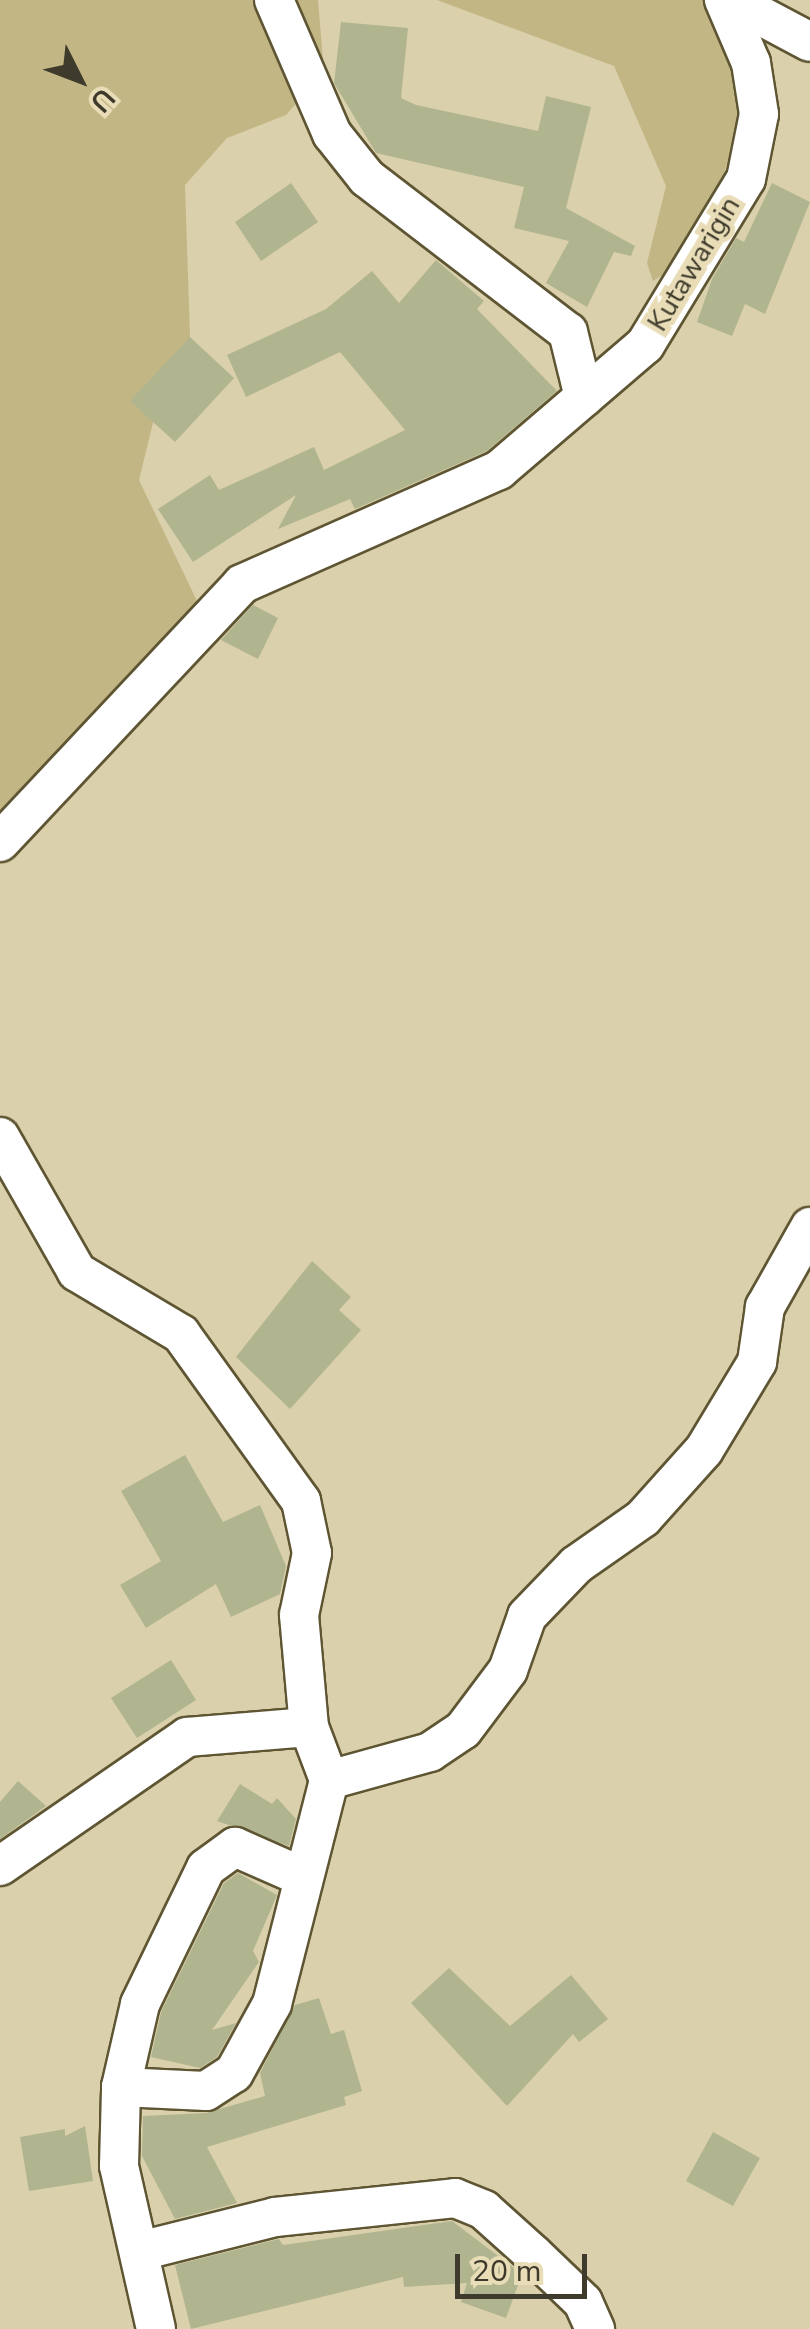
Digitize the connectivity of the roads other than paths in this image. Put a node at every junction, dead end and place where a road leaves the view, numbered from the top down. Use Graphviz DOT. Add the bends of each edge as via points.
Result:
graph roads {
  1 [pos="274,0"];
  2 [pos="728,0"];
  3 [pos="810,42"];
  4 [pos="584,397"];
  5 [pos="0,842"];
  6 [pos="0,1138"];
  7 [pos="810,1227"];
  8 [pos="309,1727"];
  9 [pos="330,1780"];
  10 [pos="0,1866"];
  11 [pos="303,1877"];
  12 [pos="121,2086"];
  13 [pos="140,2251"];
  14 [pos="156,2329"];
  15 [pos="595,2329"];
  1 -- 4 [label="street" via="332,134 367,178 568,332"];
  2 -- 3 [label="street"];
  2 -- 4 [label="street, Kutawarigin" via="752,63 759,114 746,179 645,345"];
  4 -- 5 [label="street, Kutawarigin" via="499,470 242,584"];
  6 -- 8 [label="street" via="77,1272 181,1334 301,1500 312,1553 298,1614"];
  7 -- 9 [label="street" via="765,1307 757,1362 704,1450 643,1518 576,1565 527,1616 508,1670 463,1730 416,1758"];
  8 -- 9 [label="street"];
  8 -- 10 [label="street" via="187,1737"];
  9 -- 11 [label="street"];
  11 -- 12 [label="street" via="272,2004 234,2074 206,2092"];
  11 -- 12 [label="street" via="235,1848 206,1868 140,2004"];
  12 -- 13 [label="street" via="119,2166"];
  13 -- 14 [label="street"];
  13 -- 15 [label="street" via="276,2218 455,2198 484,2210 533,2254 582,2302"];
}
